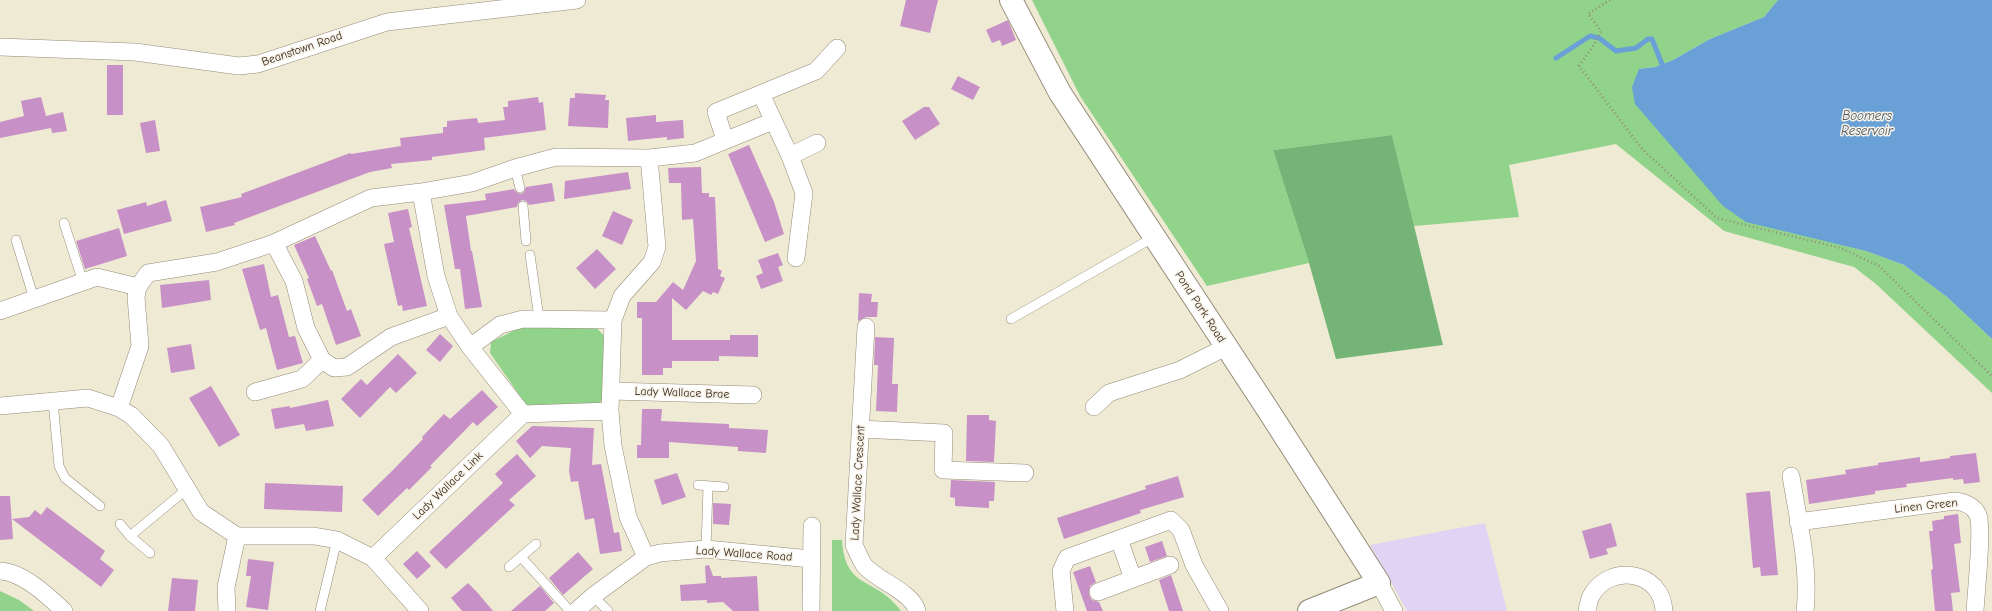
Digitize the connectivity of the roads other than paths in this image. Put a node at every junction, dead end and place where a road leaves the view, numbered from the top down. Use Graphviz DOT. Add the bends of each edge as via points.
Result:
graph roads {
  1 [pos="577,0"];
  2 [pos="1011,0"];
  3 [pos="0,48"];
  4 [pos="837,48"];
  5 [pos="761,94"];
  6 [pos="773,121"];
  7 [pos="726,140"];
  8 [pos="817,143"];
  9 [pos="790,156"];
  10 [pos="649,158"];
  11 [pos="515,168"];
  12 [pos="520,188"];
  13 [pos="422,192"];
  14 [pos="523,206"];
  15 [pos="64,223"];
  16 [pos="1154,236"];
  17 [pos="16,240"];
  18 [pos="526,241"];
  19 [pos="274,243"];
  20 [pos="530,255"];
  21 [pos="796,258"];
  22 [pos="83,282"];
  23 [pos="138,287"];
  24 [pos="34,299"];
  25 [pos="0,310"];
  26 [pos="449,316"];
  27 [pos="539,318"];
  28 [pos="1011,319"];
  29 [pos="614,320"];
  30 [pos="866,327"];
  31 [pos="470,347"];
  32 [pos="1226,347"];
  33 [pos="322,360"];
  34 [pos="611,391"];
  35 [pos="256,392"];
  36 [pos="753,395"];
  37 [pos="53,401"];
  38 [pos="0,406"];
  39 [pos="1094,407"];
  40 [pos="119,408"];
  41 [pos="610,411"];
  42 [pos="523,414"];
  43 [pos="860,429"];
  44 [pos="1025,473"];
  45 [pos="1792,476"];
  46 [pos="698,485"];
  47 [pos="708,486"];
  48 [pos="724,487"];
  49 [pos="187,489"];
  50 [pos="100,506"];
  51 [pos="1798,522"];
  52 [pos="120,524"];
  53 [pos="812,526"];
  54 [pos="130,536"];
  55 [pos="237,536"];
  56 [pos="1119,539"];
  57 [pos="338,540"];
  58 [pos="536,544"];
  59 [pos="706,549"];
  60 [pos="150,553"];
  61 [pos="521,557"];
  62 [pos="646,557"];
  63 [pos="373,558"];
  64 [pos="811,559"];
  65 [pos="1170,565"];
  66 [pos="509,567"];
  67 [pos="0,571"];
  68 [pos="1133,579"];
  69 [pos="1379,583"];
  70 [pos="1098,592"];
  71 [pos="593,596"];
  72 [pos="64,611"];
  73 [pos="227,611"];
  74 [pos="320,611"];
  75 [pos="420,611"];
  76 [pos="570,611"];
  77 [pos="576,611"];
  78 [pos="608,611"];
  79 [pos="811,611"];
  80 [pos="917,611"];
  81 [pos="1065,611"];
  82 [pos="1220,611"];
  83 [pos="1309,611"];
  84 [pos="1394,611"];
  85 [pos="1587,611"];
  86 [pos="1664,611"];
  87 [pos="1805,611"];
  88 [pos="1975,611"];
  1 -- 3 [label="street, Beanstown Road" via="387,22 258,64 239,66 135,52"];
  2 -- 16 [label="main road, Pond Park Road" via="1060,93"];
  4 -- 5 [label="street" via="816,70"];
  5 -- 6 [label="street"];
  5 -- 7 [label="street" via="716,112"];
  6 -- 7 [label="street"];
  6 -- 9 [label="street"];
  7 -- 10 [label="street" via="694,153"];
  8 -- 9 [label="street"];
  9 -- 21 [label="street" via="804,193"];
  10 -- 11 [label="street" via="556,157"];
  10 -- 29 [label="street" via="657,247 652,262 622,296"];
  11 -- 12 [label="lane"];
  11 -- 13 [label="street" via="472,183"];
  13 -- 19 [label="street" via="371,198"];
  13 -- 26 [label="street" via="436,276"];
  14 -- 18 [label="lane"];
  15 -- 22 [label="lane"];
  16 -- 28 [label="lane"];
  16 -- 32 [label="main road, Pond Park Road"];
  17 -- 24 [label="lane"];
  19 -- 23 [label="street" via="217,262 148,273"];
  19 -- 33 [label="street" via="294,281 306,328"];
  20 -- 27 [label="lane"];
  22 -- 23 [label="street" via="97,277"];
  22 -- 24 [label="street"];
  23 -- 40 [label="street" via="136,297 140,346"];
  24 -- 25 [label="street"];
  26 -- 31 [label="street"];
  26 -- 33 [label="street" via="390,337 347,367 334,368"];
  27 -- 29 [label="street"];
  27 -- 31 [label="street" via="500,325"];
  29 -- 34 [label="street"];
  30 -- 43 [label="street, Lady Wallace Crescent"];
  31 -- 42 [label="street"];
  32 -- 39 [label="street" via="1180,370 1109,393"];
  32 -- 69 [label="main road, Pond Park Road"];
  33 -- 35 [label="street" via="302,379"];
  34 -- 36 [label="street, Lady Wallace Brae"];
  34 -- 41 [label="street"];
  37 -- 38 [label="street"];
  37 -- 40 [label="street" via="88,398"];
  37 -- 50 [label="lane" via="59,466 65,478"];
  40 -- 49 [label="street" via="132,416 161,446"];
  41 -- 42 [label="street"];
  41 -- 62 [label="street" via="613,446 628,517"];
  42 -- 63 [label="street, Lady Wallace Link"];
  43 -- 44 [label="street" via="944,432 943,470"];
  43 -- 80 [label="street, Lady Wallace Crescent" via="854,545 864,565 894,586 916,606"];
  45 -- 51 [label="street"];
  46 -- 47 [label="lane"];
  47 -- 48 [label="lane"];
  47 -- 59 [label="lane"];
  49 -- 54 [label="lane"];
  49 -- 55 [label="street" via="201,512"];
  51 -- 87 [label="street" via="1807,594"];
  51 -- 88 [label="street, Linen Green" via="1963,502 1978,515 1980,530"];
  52 -- 54 [label="lane"];
  53 -- 64 [label="street"];
  54 -- 60 [label="lane"];
  55 -- 57 [label="street" via="314,536"];
  55 -- 73 [label="street" via="226,587"];
  56 -- 68 [label="street"];
  56 -- 81 [label="street" via="1067,558 1061,571"];
  56 -- 82 [label="street" via="1171,520 1181,530 1194,565"];
  57 -- 63 [label="street"];
  57 -- 74 [label="lane"];
  58 -- 61 [label="lane"];
  59 -- 62 [label="street, Lady Wallace Road" via="660,553"];
  59 -- 64 [label="street, Lady Wallace Road"];
  61 -- 66 [label="lane"];
  61 -- 76 [label="lane"];
  62 -- 71 [label="street, Lady Wallace Road"];
  63 -- 75 [label="street"];
  64 -- 79 [label="street"];
  65 -- 68 [label="street"];
  67 -- 72 [label="street" via="9,571 42,590"];
  68 -- 70 [label="street"];
  69 -- 83 [label="main road"];
  69 -- 84 [label="street, Pond Park Road"];
  71 -- 77 [label="street, Lady Wallace Road"];
  71 -- 78 [label="lane"];
  85 -- 86 [label="street" via="1590,597 1601,583 1617,575 1630,574 1648,580 1664,604"];
}
